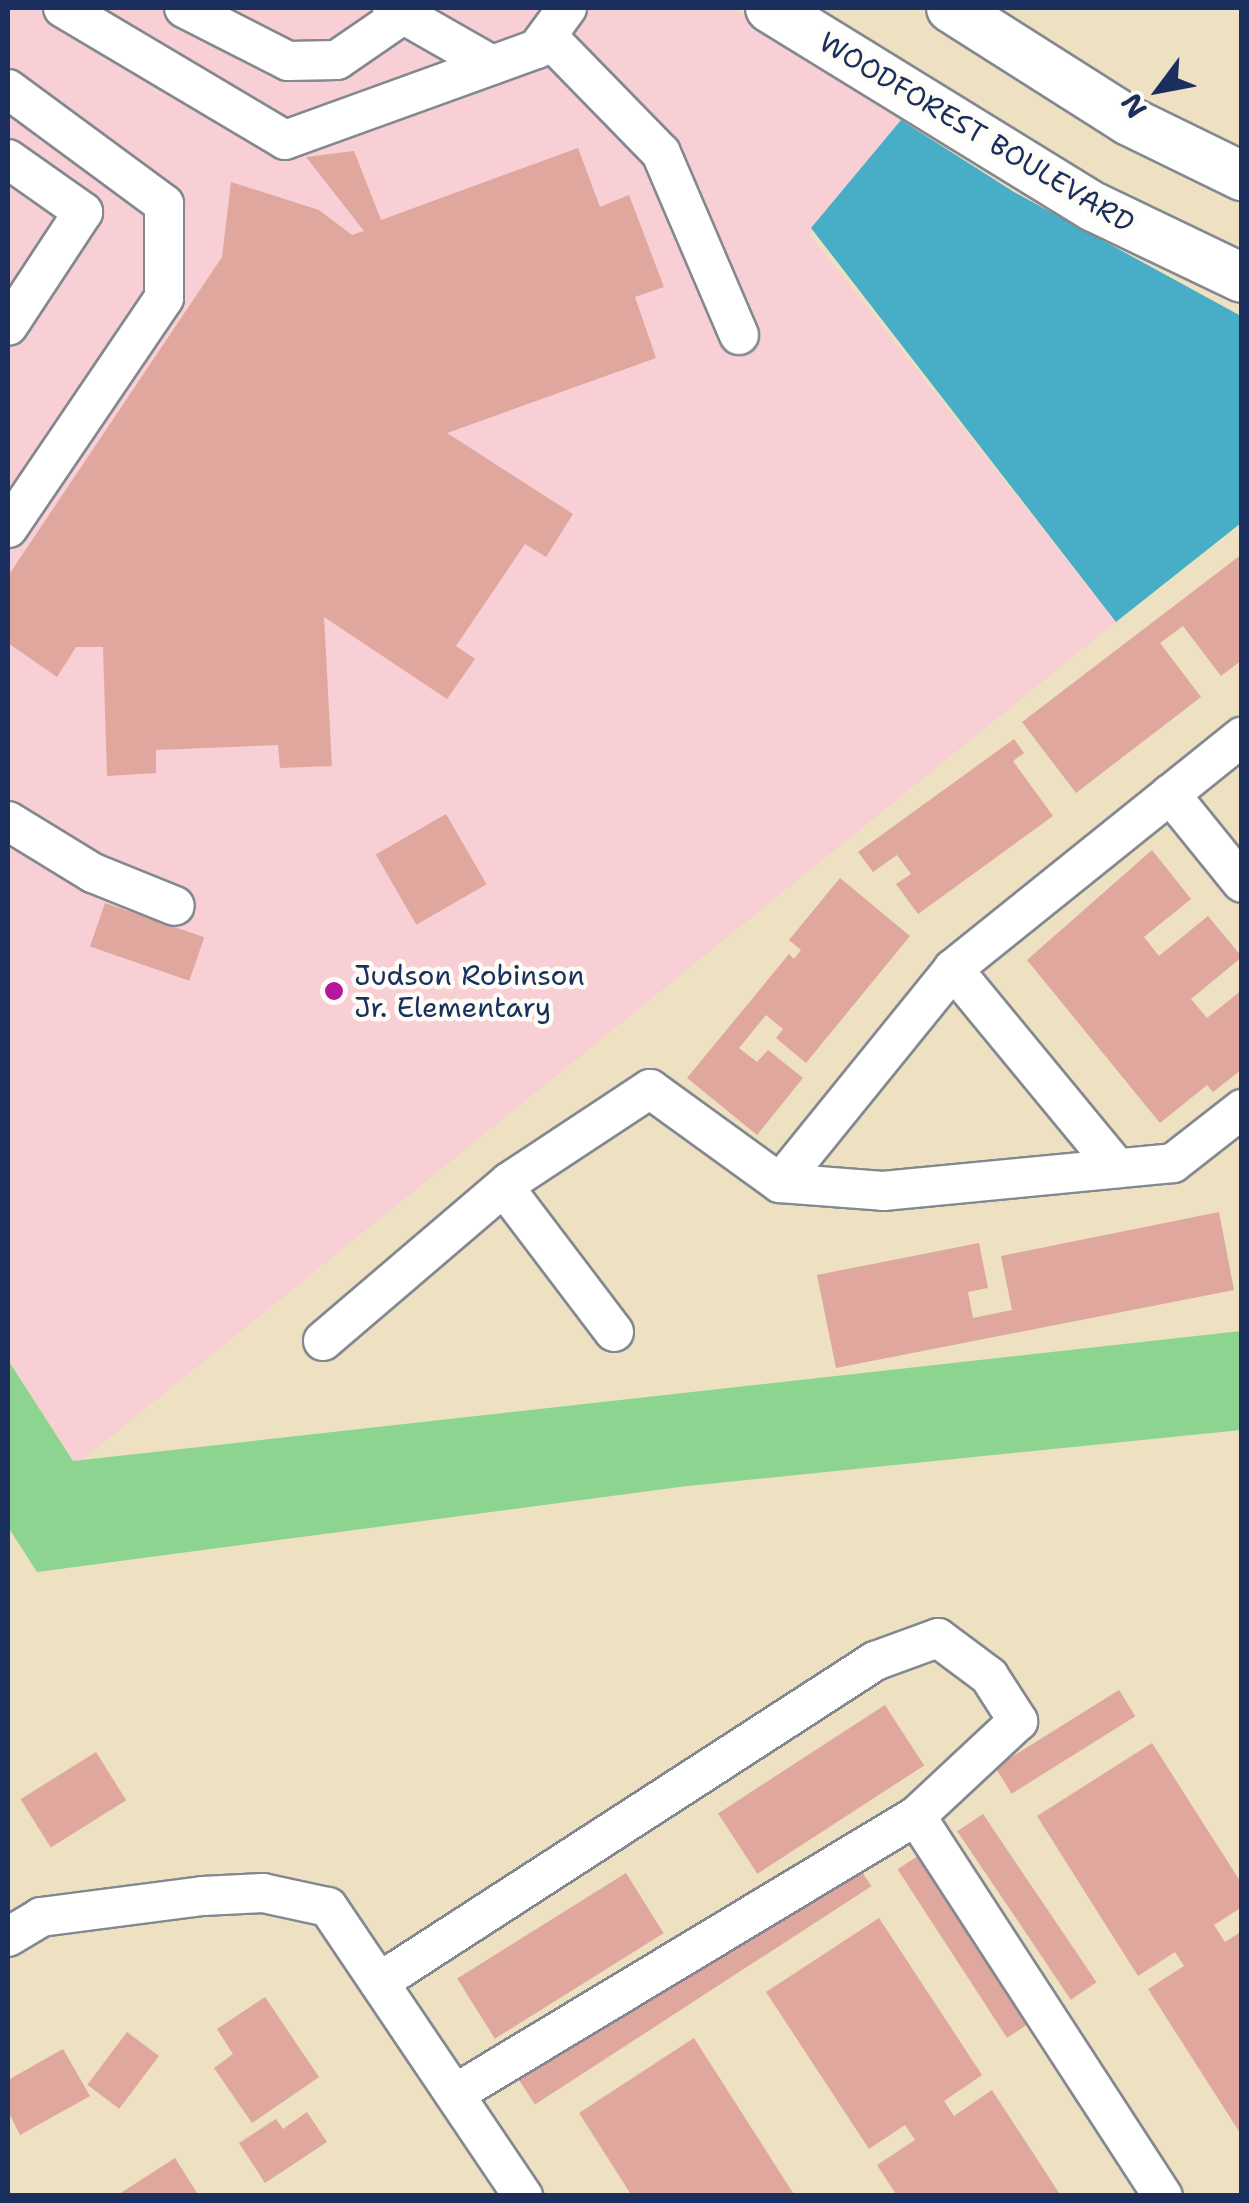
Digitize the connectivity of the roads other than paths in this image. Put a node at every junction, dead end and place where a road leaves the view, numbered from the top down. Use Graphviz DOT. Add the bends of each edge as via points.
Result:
graph roads {
  1 [pos="63,8"];
  2 [pos="184,8"];
  3 [pos="770,8"];
  4 [pos="951,8"];
  5 [pos="398,10"];
  6 [pos="557,22"];
  7 [pos="492,65"];
  8 [pos="20,97"];
  9 [pos="8,157"];
  10 [pos="1242,176"];
  11 [pos="1242,278"];
  12 [pos="8,326"];
  13 [pos="739,334"];
  14 [pos="8,528"];
  15 [pos="1242,737"];
  16 [pos="1170,794"];
  17 [pos="8,822"];
  18 [pos="1242,883"];
  19 [pos="174,906"];
  20 [pos="953,969"];
  21 [pos="1242,1109"];
  22 [pos="1117,1168"];
  23 [pos="780,1183"];
  24 [pos="504,1187"];
  25 [pos="614,1332"];
  26 [pos="323,1342"];
  27 [pos="916,1816"];
  28 [pos="8,1936"];
  29 [pos="381,1980"];
  30 [pos="456,2093"];
  31 [pos="523,2196"];
  32 [pos="1163,2196"];
  1 -- 7 [label="street" via="285,140"];
  2 -- 5 [label="street" via="288,61 336,60"];
  3 -- 11 [label="main road, WOODFOREST BOULEVARD" via="1094,207"];
  4 -- 10 [label="main road" via="1129,121"];
  5 -- 7 [label="street"];
  6 -- 7 [label="street" via="537,49"];
  6 -- 13 [label="street" via="661,153"];
  8 -- 9 [label="street"];
  8 -- 14 [label="street" via="164,204 164,298"];
  9 -- 12 [label="street" via="83,212"];
  15 -- 16 [label="street"];
  16 -- 18 [label="street"];
  16 -- 20 [label="street"];
  17 -- 19 [label="street" via="92,873"];
  20 -- 22 [label="street"];
  20 -- 23 [label="street"];
  21 -- 22 [label="street" via="1173,1163"];
  22 -- 23 [label="street" via="883,1191"];
  23 -- 24 [label="street" via="650,1089"];
  24 -- 25 [label="street"];
  24 -- 26 [label="street"];
  27 -- 29 [label="street" via="1018,1721 990,1676 938,1638 876,1662"];
  27 -- 30 [label="street"];
  27 -- 32 [label="street"];
  28 -- 29 [label="street" via="41,1917 262,1894 328,1907"];
  29 -- 30 [label="street"];
  30 -- 31 [label="street"];
}
